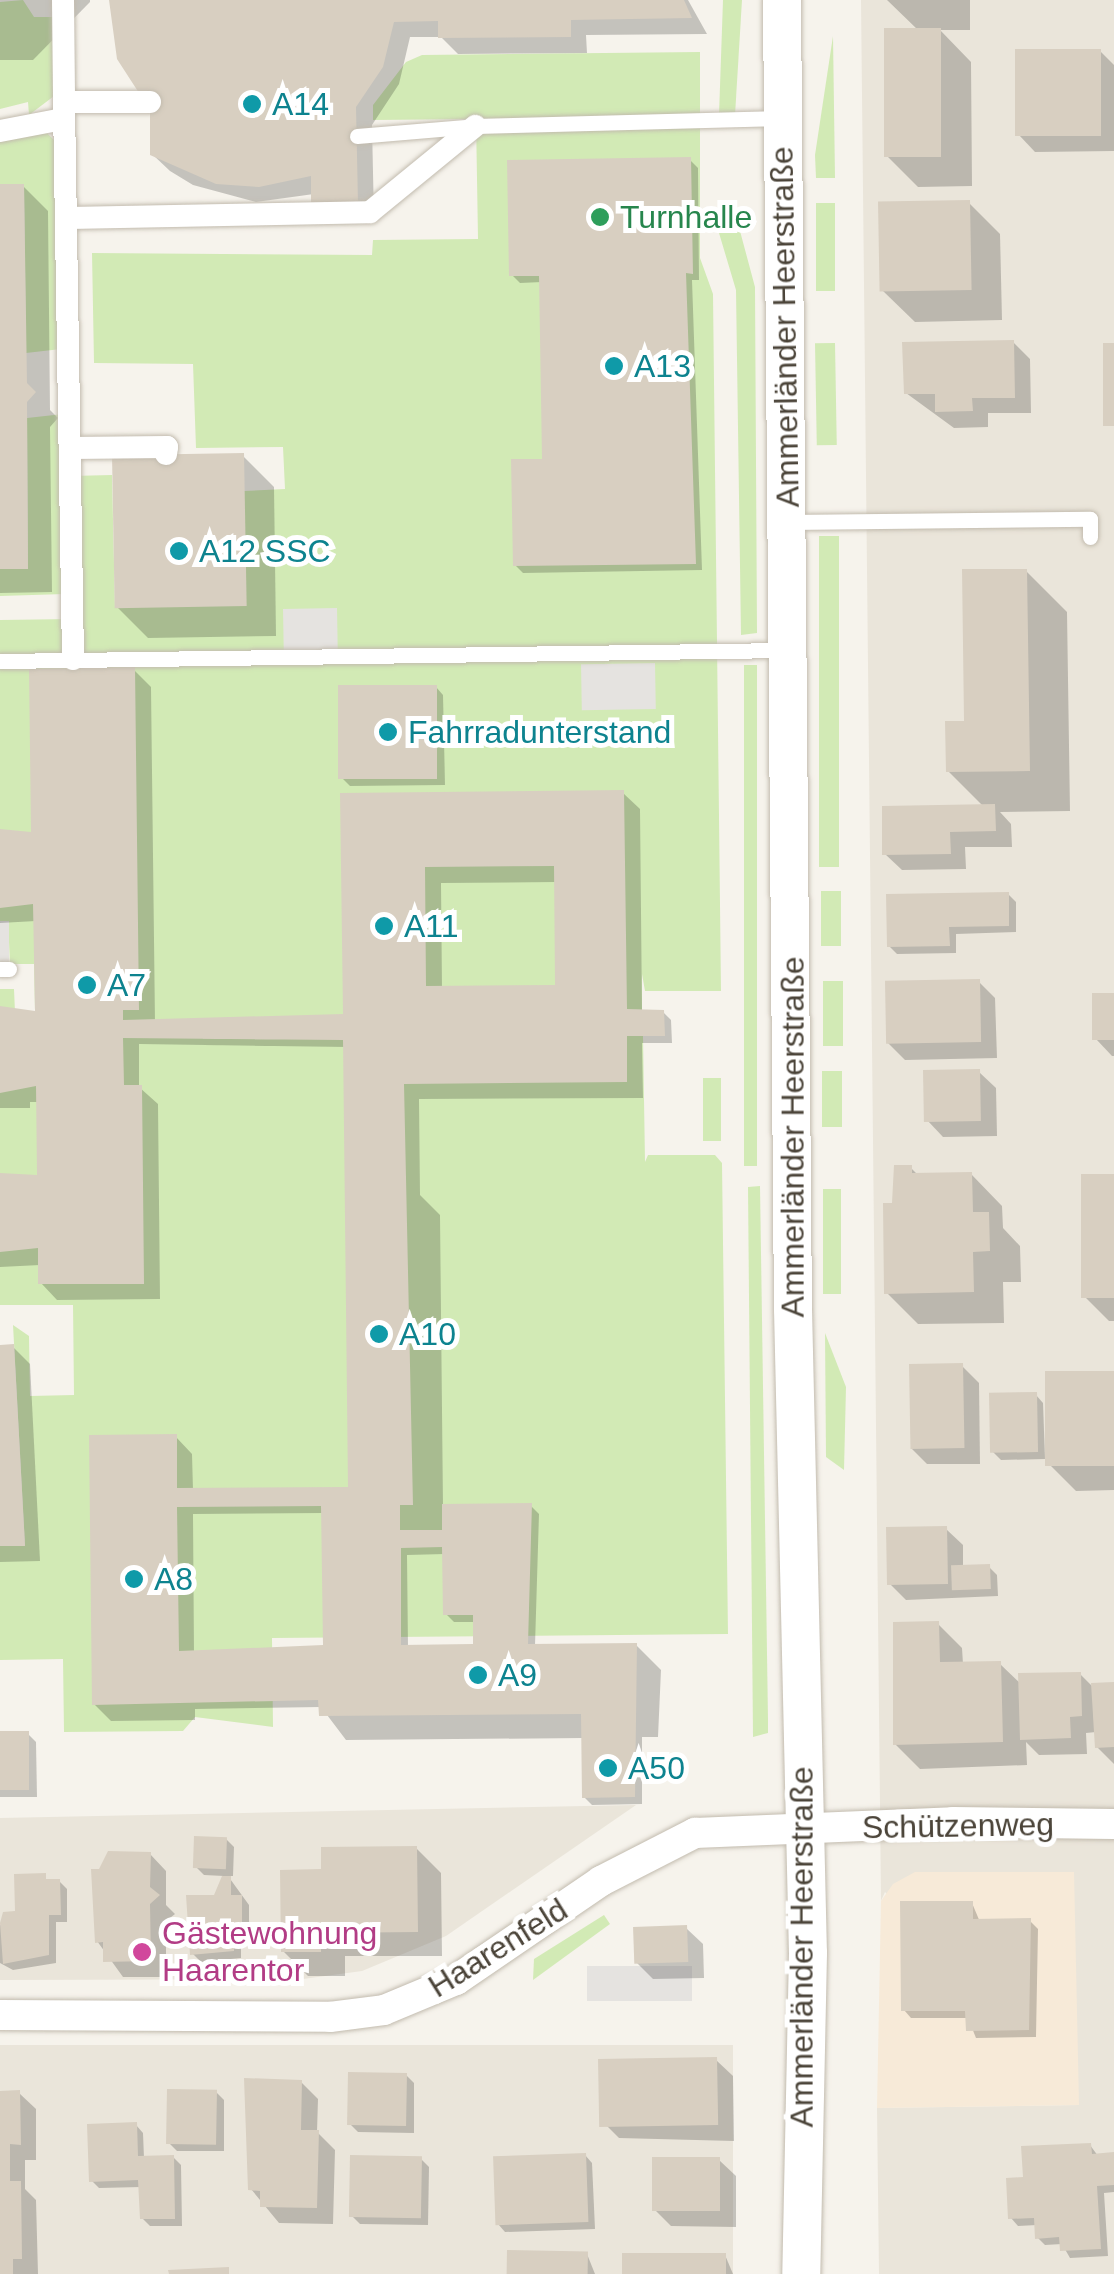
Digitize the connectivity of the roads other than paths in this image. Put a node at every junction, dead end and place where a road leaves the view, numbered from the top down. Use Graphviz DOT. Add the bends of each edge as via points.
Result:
graph roads {
  1 [pos="63,0"];
  2 [pos="782,0"];
  3 [pos="150,102"];
  4 [pos="64,111"];
  5 [pos="783,118"];
  6 [pos="474,126"];
  7 [pos="0,130"];
  8 [pos="357,136"];
  9 [pos="67,218"];
  10 [pos="71,448"];
  11 [pos="166,454"];
  12 [pos="788,522"];
  13 [pos="1090,536"];
  14 [pos="788,650"];
  15 [pos="73,659"];
  16 [pos="0,661"];
  17 [pos="1114,1824"];
  18 [pos="801,1830"];
  19 [pos="0,2016"];
  20 [pos="801,2274"];
  1 -- 4 [label="street"];
  2 -- 5 [label="street, Ammerländer Heerstraße"];
  3 -- 4 [label="street"];
  4 -- 7 [label="street"];
  4 -- 9 [label="street"];
  5 -- 6 [label="lane"];
  5 -- 12 [label="street, Ammerländer Heerstraße"];
  6 -- 8 [label="lane"];
  6 -- 9 [label="street" via="370,212"];
  9 -- 10 [label="street"];
  10 -- 11 [label="street" via="166,447"];
  10 -- 15 [label="street"];
  12 -- 13 [label="lane" via="1090,520"];
  12 -- 14 [label="street, Ammerländer Heerstraße"];
  14 -- 15 [label="lane"];
  14 -- 18 [label="street, Ammerländer Heerstraße"];
  15 -- 16 [label="lane"];
  17 -- 18 [label="street, Schützenweg"];
  18 -- 19 [label="street, Haarenfeld" via="679,1840 601,1882 456,1980 384,2010 330,2018"];
  18 -- 20 [label="street, Ammerländer Heerstraße" via="808,2040"];
}
